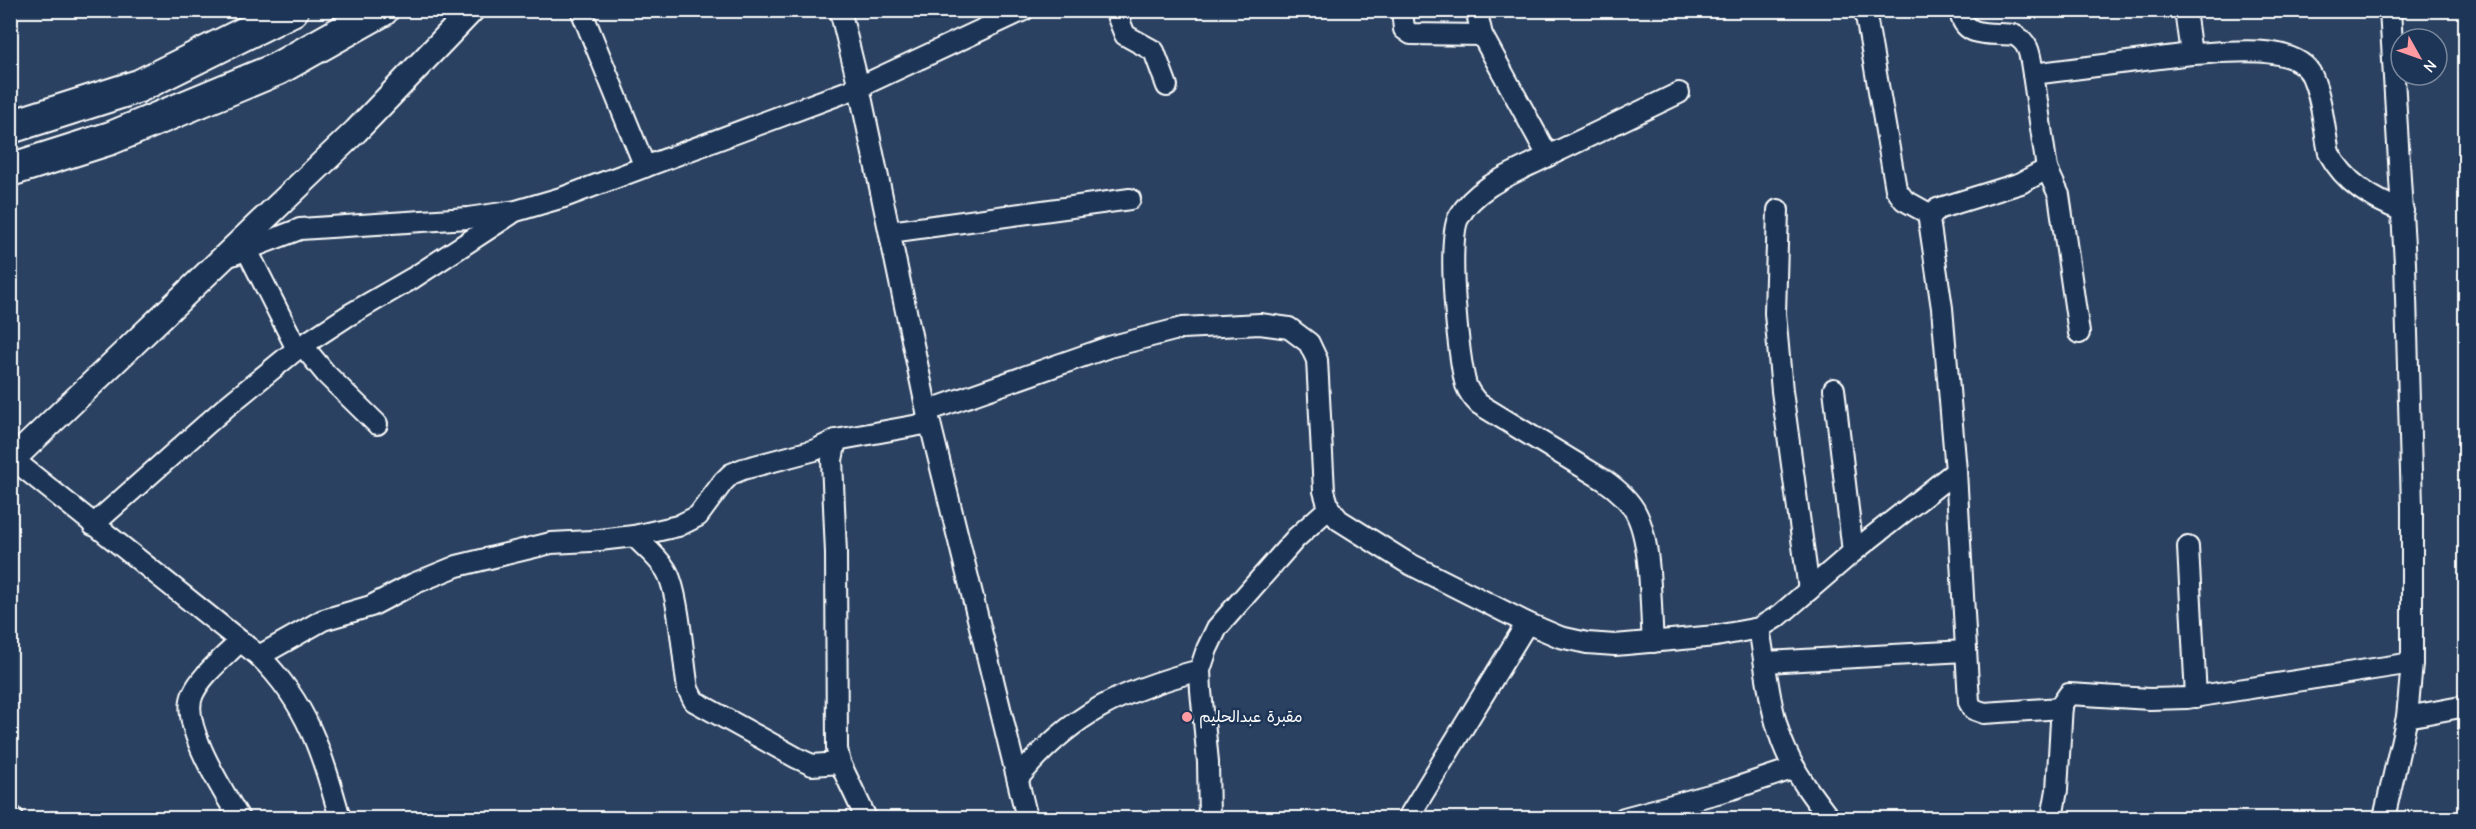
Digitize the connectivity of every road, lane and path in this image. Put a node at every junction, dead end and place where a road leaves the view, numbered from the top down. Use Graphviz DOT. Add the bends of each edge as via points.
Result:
graph roads {
  1 [pos="382,10"];
  2 [pos="472,10"];
  3 [pos="581,10"];
  4 [pos="840,10"];
  5 [pos="1024,10"];
  6 [pos="1115,10"];
  7 [pos="1402,10"];
  8 [pos="1482,10"];
  9 [pos="1865,10"];
  10 [pos="1960,10"];
  11 [pos="2185,10"];
  12 [pos="2390,10"];
  13 [pos="271,15"];
  14 [pos="1482,34"];
  15 [pos="2191,54"];
  16 [pos="2033,74"];
  17 [pos="1167,86"];
  18 [pos="859,87"];
  19 [pos="1679,93"];
  20 [pos="10,127"];
  21 [pos="1548,156"];
  22 [pos="645,167"];
  23 [pos="10,170"];
  24 [pos="2048,170"];
  25 [pos="1130,199"];
  26 [pos="1778,210"];
  27 [pos="516,211"];
  28 [pos="2403,211"];
  29 [pos="1931,215"];
  30 [pos="890,232"];
  31 [pos="246,248"];
  32 [pos="224,259"];
  33 [pos="2079,333"];
  34 [pos="300,348"];
  35 [pos="1834,389"];
  36 [pos="928,417"];
  37 [pos="377,424"];
  38 [pos="836,440"];
  39 [pos="12,459"];
  40 [pos="1956,471"];
  41 [pos="1329,508"];
  42 [pos="93,525"];
  43 [pos="634,536"];
  44 [pos="2188,547"];
  45 [pos="1853,552"];
  46 [pos="1809,590"];
  47 [pos="1527,623"];
  48 [pos="1759,628"];
  49 [pos="240,641"];
  50 [pos="1653,642"];
  51 [pos="1965,651"];
  52 [pos="259,656"];
  53 [pos="1765,662"];
  54 [pos="2412,663"];
  55 [pos="1200,670"];
  56 [pos="2196,697"];
  57 [pos="2466,706"];
  58 [pos="2062,708"];
  59 [pos="2407,717"];
  60 [pos="840,763"];
  61 [pos="1795,768"];
  62 [pos="1018,778"];
  63 [pos="239,819"];
  64 [pos="340,819"];
  65 [pos="866,819"];
  66 [pos="1027,819"];
  67 [pos="1209,819"];
  68 [pos="1408,819"];
  69 [pos="1624,819"];
  70 [pos="1829,819"];
  71 [pos="2052,819"];
  72 [pos="2384,819"];
  1 -- 23 [label="main road" via="277,69 111,138"];
  2 -- 32 [label="street" via="356,131"];
  3 -- 22 [label="street"];
  4 -- 18 [label="street"];
  5 -- 18 [label="street"];
  6 -- 17 [label="street" via="1125,35 1154,51"];
  7 -- 14 [label="street" via="1404,29 1411,34"];
  8 -- 14 [label="street" via="1478,18"];
  9 -- 29 [label="street" via="1896,189 1904,200"];
  10 -- 16 [label="street" via="1971,31 2021,38 2029,49"];
  11 -- 15 [label="street"];
  12 -- 28 [label="street"];
  13 -- 20 [label="main road" via="140,86"];
  14 -- 21 [label="street"];
  15 -- 16 [label="street"];
  15 -- 28 [label="street" via="2275,53 2301,63 2311,73 2316,88 2334,163 2367,194"];
  16 -- 24 [label="street"];
  18 -- 22 [label="street"];
  18 -- 30 [label="street"];
  19 -- 21 [label="street"];
  21 -- 50 [label="street" via="1488,186 1473,198 1455,225 1453,248 1464,376 1479,404 1604,480 1636,512 1645,544"];
  22 -- 27 [label="street"];
  24 -- 29 [label="street" via="2021,183 1937,209"];
  24 -- 33 [label="street" via="2059,195"];
  25 -- 30 [label="street"];
  26 -- 46 [label="street" via="1775,313"];
  27 -- 31 [label="street" via="300,229"];
  27 -- 34 [label="street"];
  28 -- 54 [label="street" via="2411,451"];
  29 -- 40 [label="street" via="1928,225 1942,308"];
  30 -- 36 [label="street"];
  31 -- 32 [label="street"];
  31 -- 34 [label="street"];
  32 -- 39 [label="street"];
  34 -- 37 [label="street"];
  34 -- 42 [label="street" via="226,407"];
  35 -- 45 [label="street"];
  36 -- 38 [label="street"];
  36 -- 41 [label="street" via="1109,347 1182,328 1260,324 1289,328 1309,343 1317,360 1324,491"];
  36 -- 62 [label="street"];
  38 -- 43 [label="street" via="732,474 698,516 678,526"];
  38 -- 60 [label="street" via="832,460"];
  39 -- 42 [label="street"];
  40 -- 45 [label="street"];
  40 -- 51 [label="street"];
  41 -- 47 [label="street" via="1339,520 1406,562"];
  41 -- 55 [label="street" via="1296,538 1217,628"];
  42 -- 49 [label="street"];
  43 -- 52 [label="street" via="551,543 457,566 371,606 323,620"];
  43 -- 60 [label="street" via="667,571 688,689 694,701 812,765"];
  44 -- 56 [label="street"];
  45 -- 46 [label="street"];
  46 -- 48 [label="street"];
  47 -- 50 [label="street" via="1587,643"];
  47 -- 68 [label="street"];
  48 -- 50 [label="street"];
  48 -- 53 [label="street"];
  49 -- 52 [label="street"];
  49 -- 63 [label="street" via="200,683 192,695 191,707 197,739"];
  51 -- 53 [label="street"];
  51 -- 58 [label="street" via="1967,688 1974,709 1984,713"];
  52 -- 64 [label="street" via="278,674 303,711 318,742"];
  53 -- 61 [label="street" via="1779,728"];
  54 -- 56 [label="street"];
  54 -- 59 [label="street"];
  55 -- 62 [label="street" via="1151,683 1078,718 1041,750"];
  55 -- 67 [label="street"];
  56 -- 58 [label="street" via="2150,699 2075,693 2066,697"];
  57 -- 59 [label="street"];
  58 -- 71 [label="street"];
  59 -- 72 [label="street"];
  60 -- 65 [label="street"];
  61 -- 69 [label="street"];
  61 -- 70 [label="street"];
  62 -- 66 [label="street"];
}
